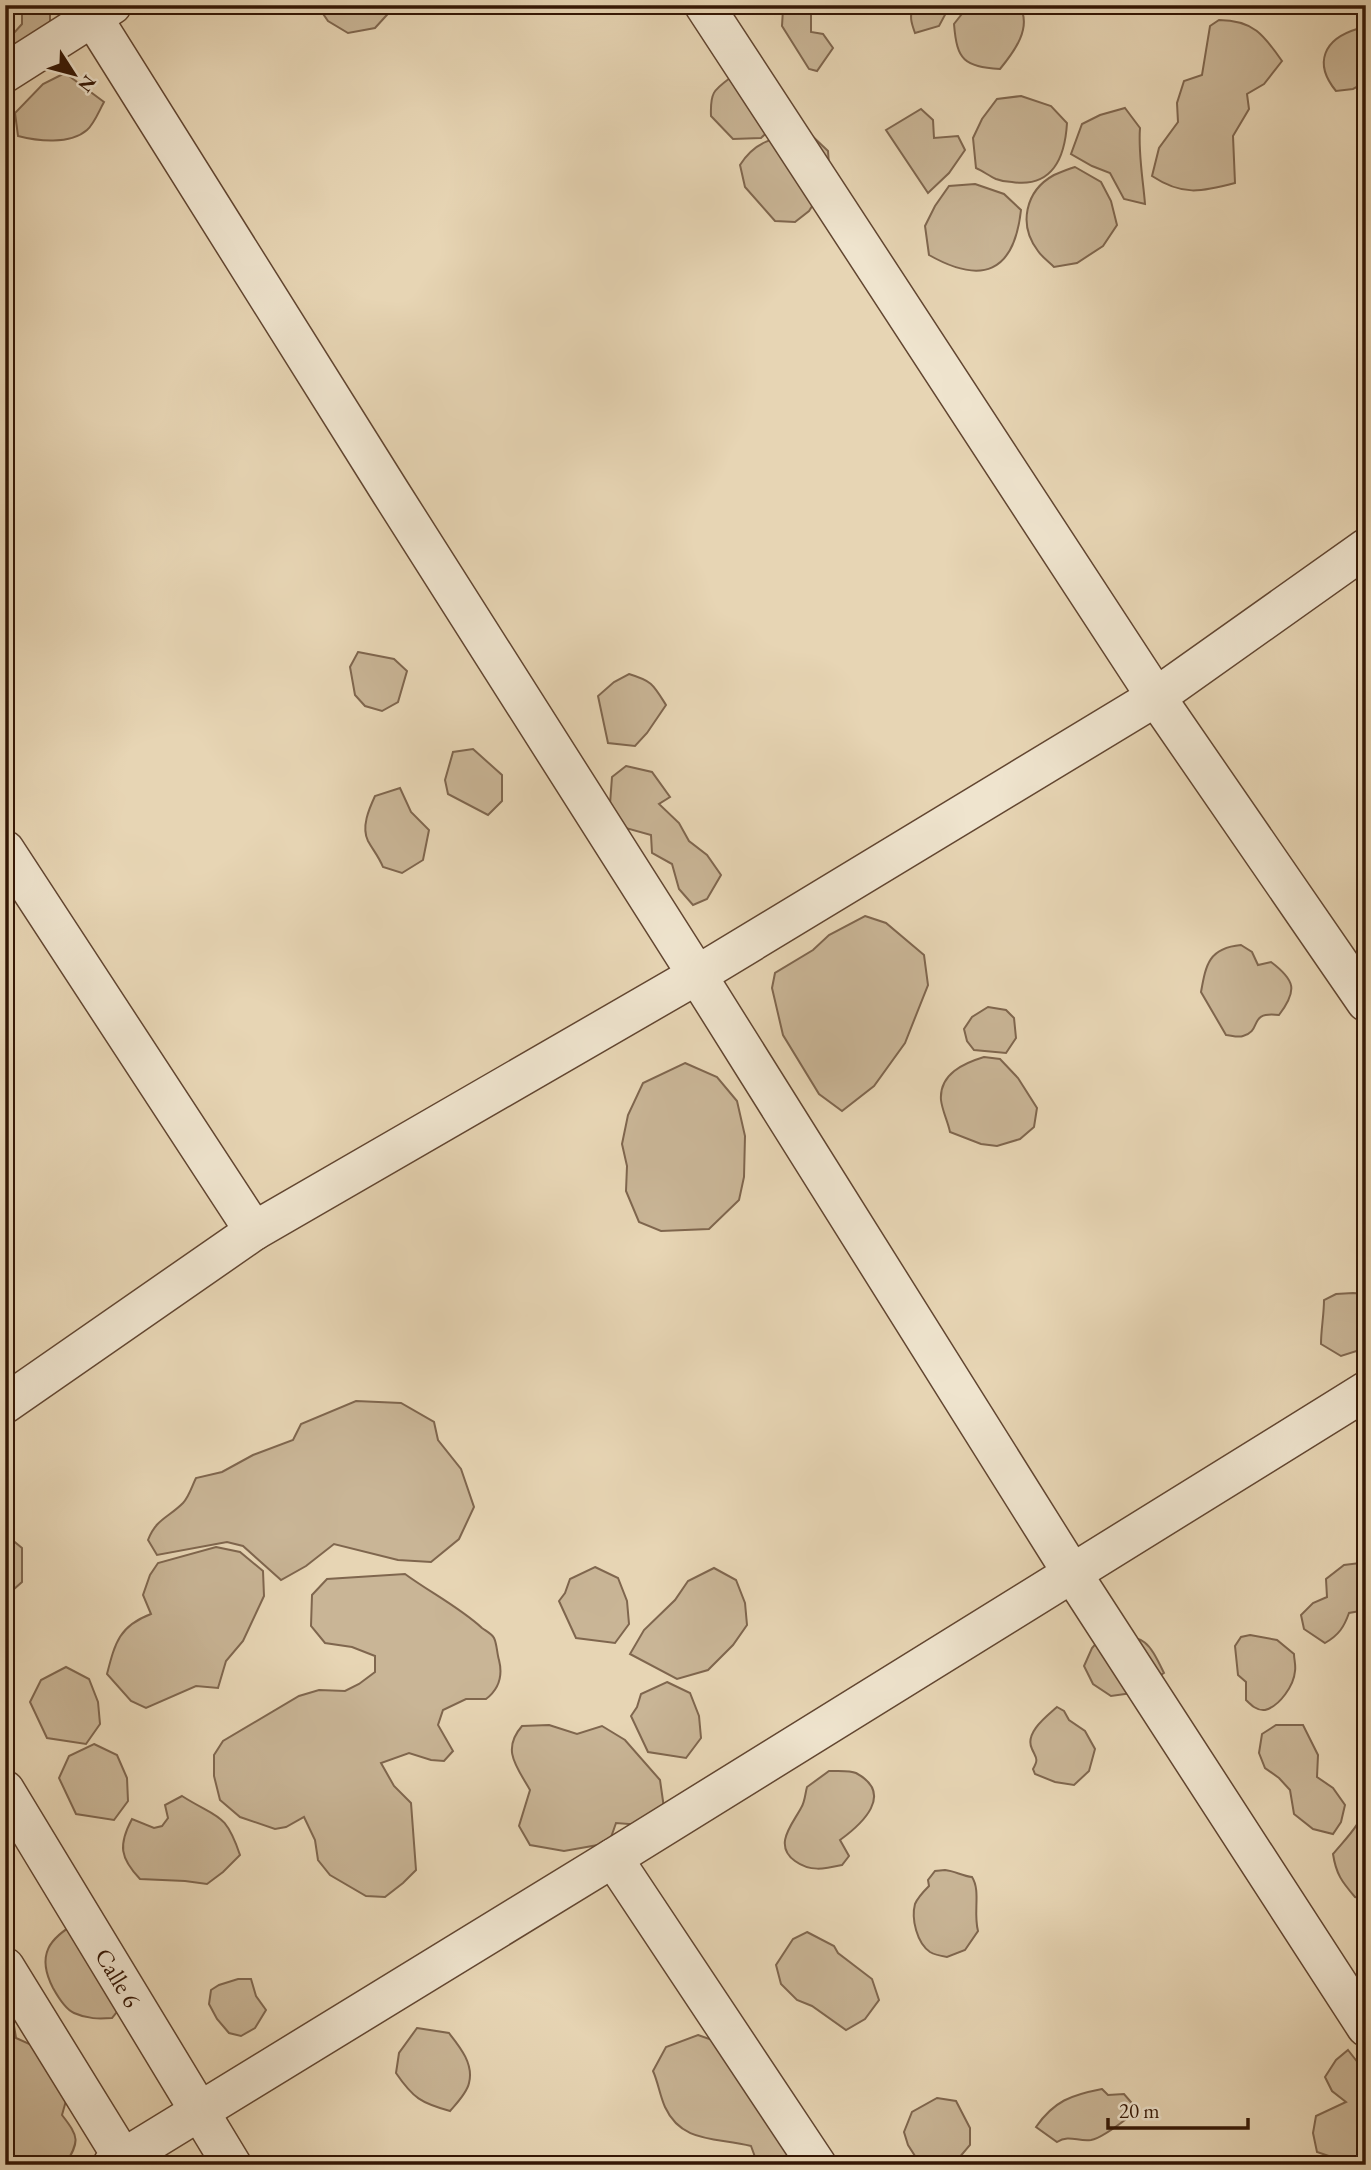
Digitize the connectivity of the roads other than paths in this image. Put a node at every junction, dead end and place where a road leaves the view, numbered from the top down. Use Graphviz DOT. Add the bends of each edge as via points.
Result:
graph roads {
  1 [pos="704,5"];
  2 [pos="97,9"];
  3 [pos="5,73"];
  4 [pos="1366,548"];
  5 [pos="1156,697"];
  6 [pos="5,850"];
  7 [pos="697,975"];
  8 [pos="1366,1002"];
  9 [pos="254,1231"];
  10 [pos="1366,1391"];
  11 [pos="5,1404"];
  12 [pos="1072,1573"];
  13 [pos="5,1790"];
  14 [pos="613,1858"];
  15 [pos="5,1967"];
  16 [pos="1366,2027"];
  17 [pos="199,2113"];
  18 [pos="120,2163"];
  19 [pos="232,2165"];
  20 [pos="817,2165"];
  1 -- 5 [label="street"];
  2 -- 3 [label="street"];
  2 -- 7 [label="street" via="391,493"];
  4 -- 5 [label="street"];
  5 -- 7 [label="street"];
  5 -- 8 [label="street"];
  6 -- 9 [label="street"];
  7 -- 9 [label="street"];
  7 -- 12 [label="street"];
  9 -- 11 [label="street"];
  10 -- 12 [label="street"];
  12 -- 14 [label="street"];
  12 -- 16 [label="street"];
  13 -- 17 [label="street, Calle 6"];
  14 -- 17 [label="street"];
  14 -- 20 [label="street"];
  15 -- 18 [label="street"];
  17 -- 18 [label="street"];
  17 -- 19 [label="street, Calle 6"];
}
